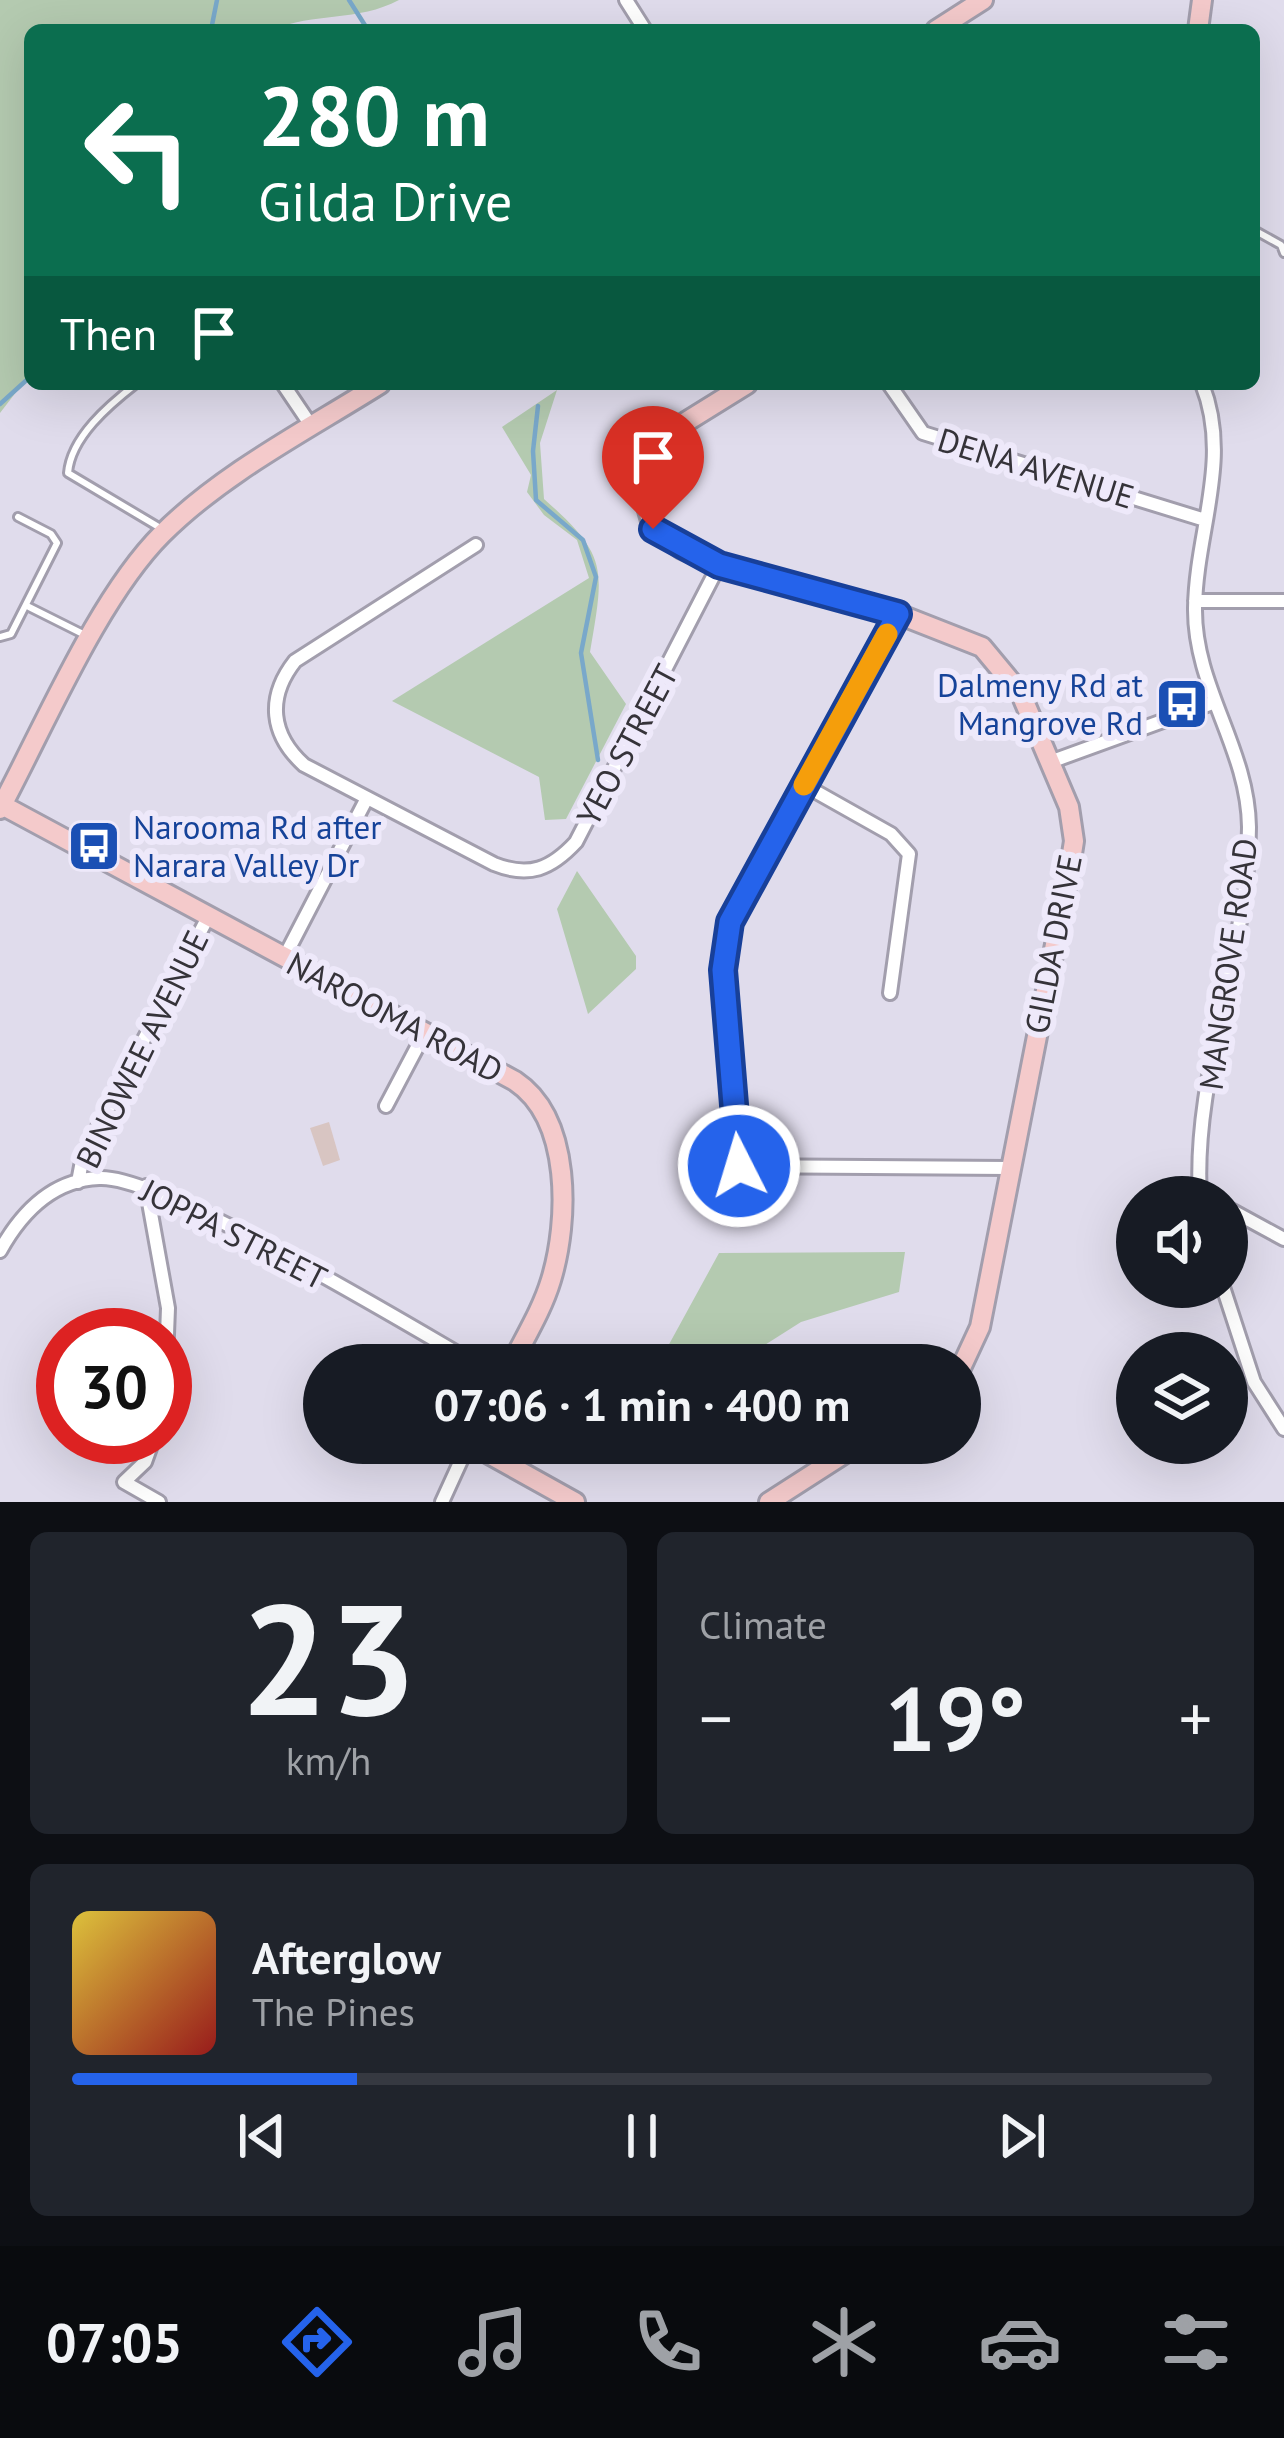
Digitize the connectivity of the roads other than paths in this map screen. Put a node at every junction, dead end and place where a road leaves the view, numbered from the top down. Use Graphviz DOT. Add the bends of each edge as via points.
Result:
graph roads {
  1 [pos="983,0"];
  2 [pos="945,24"];
  3 [pos="1260,233"];
  4 [pos="1284,254"];
  5 [pos="128,390"];
  6 [pos="287,390"];
  7 [pos="371,390"];
  8 [pos="737,390"];
  9 [pos="893,390"];
  10 [pos="1203,390"];
  11 [pos="312,427"];
  12 [pos="18,518"];
  13 [pos="1205,520"];
  14 [pos="164,532"];
  15 [pos="476,544"];
  16 [pos="719,565"];
  17 [pos="1195,601"];
  18 [pos="1284,601"];
  19 [pos="29,607"];
  20 [pos="898,614"];
  21 [pos="0,637"];
  22 [pos="92,638"];
  23 [pos="1215,702"];
  24 [pos="1050,762"];
  25 [pos="804,785"];
  26 [pos="367,798"];
  27 [pos="1,807"];
  28 [pos="208,917"];
  29 [pos="284,958"];
  30 [pos="890,993"];
  31 [pos="424,1034"];
  32 [pos="386,1106"];
  33 [pos="1009,1168"];
  34 [pos="1202,1176"];
  35 [pos="78,1182"];
  36 [pos="146,1186"];
  37 [pos="1248,1219"];
  38 [pos="1284,1239"];
  39 [pos="0,1251"];
  40 [pos="168,1308"];
  41 [pos="1229,1308"];
  42 [pos="439,1344"];
  43 [pos="522,1344"];
  44 [pos="972,1344"];
  45 [pos="1284,1429"];
  46 [pos="143,1464"];
  47 [pos="459,1464"];
  48 [pos="505,1464"];
  49 [pos="824,1464"];
  50 [pos="159,1502"];
  51 [pos="442,1502"];
  52 [pos="575,1502"];
  53 [pos="769,1502"];
  1 -- 2 [label="street"];
  3 -- 4 [label="lane"];
  5 -- 14 [label="lane" via="74,451 68,473"];
  6 -- 11 [label="street"];
  7 -- 11 [label="street"];
  8 -- 16 [label="street, GILDA DRIVE" via="668,433 644,496 653,529"];
  9 -- 13 [label="street, DENA AVENUE" via="923,433"];
  10 -- 13 [label="street, MANGROVE ROAD" via="1216,443"];
  11 -- 14 [label="street"];
  12 -- 19 [label="lane" via="57,538"];
  13 -- 17 [label="street, MANGROVE ROAD"];
  14 -- 22 [label="street"];
  15 -- 26 [label="street, YEO STREET" via="312,649 281,683 274,713 281,740 304,765"];
  16 -- 20 [label="street, GILDA DRIVE"];
  16 -- 26 [label="street, YEO STREET" via="576,842 554,862 532,872 508,870"];
  17 -- 18 [label="street"];
  17 -- 23 [label="street, MANGROVE ROAD" via="1199,656"];
  19 -- 21 [label="lane"];
  19 -- 22 [label="lane"];
  20 -- 24 [label="street, GILDA DRIVE" via="969,639 992,656 1021,694"];
  20 -- 25 [label="street"];
  22 -- 27 [label="street"];
  23 -- 24 [label="street"];
  23 -- 34 [label="street, MANGROVE ROAD" via="1241,766 1248,845"];
  24 -- 33 [label="street, GILDA DRIVE" via="1074,841"];
  25 -- 30 [label="street" via="891,834 909,854"];
  25 -- 33 [label="street" via="730,922 723,970 739,1166"];
  26 -- 29 [label="street"];
  27 -- 28 [label="street, NAROOMA ROAD"];
  28 -- 29 [label="street, NAROOMA ROAD"];
  28 -- 35 [label="street, BINOWEE AVENUE" via="83,1156"];
  29 -- 31 [label="street, NAROOMA ROAD"];
  31 -- 32 [label="street"];
  31 -- 43 [label="street, NAROOMA ROAD" via="526,1089 551,1121 557,1254"];
  33 -- 44 [label="street, GILDA DRIVE"];
  35 -- 36 [label="street, JOPPA STREET"];
  35 -- 39 [label="street" via="25,1212"];
  36 -- 40 [label="street"];
  36 -- 42 [label="street, JOPPA STREET"];
  37 -- 38 [label="street"];
  41 -- 45 [label="street" via="1254,1382"];
  46 -- 50 [label="street" via="124,1482"];
  47 -- 51 [label="street"];
  48 -- 52 [label="street"];
  49 -- 53 [label="street"];
}
